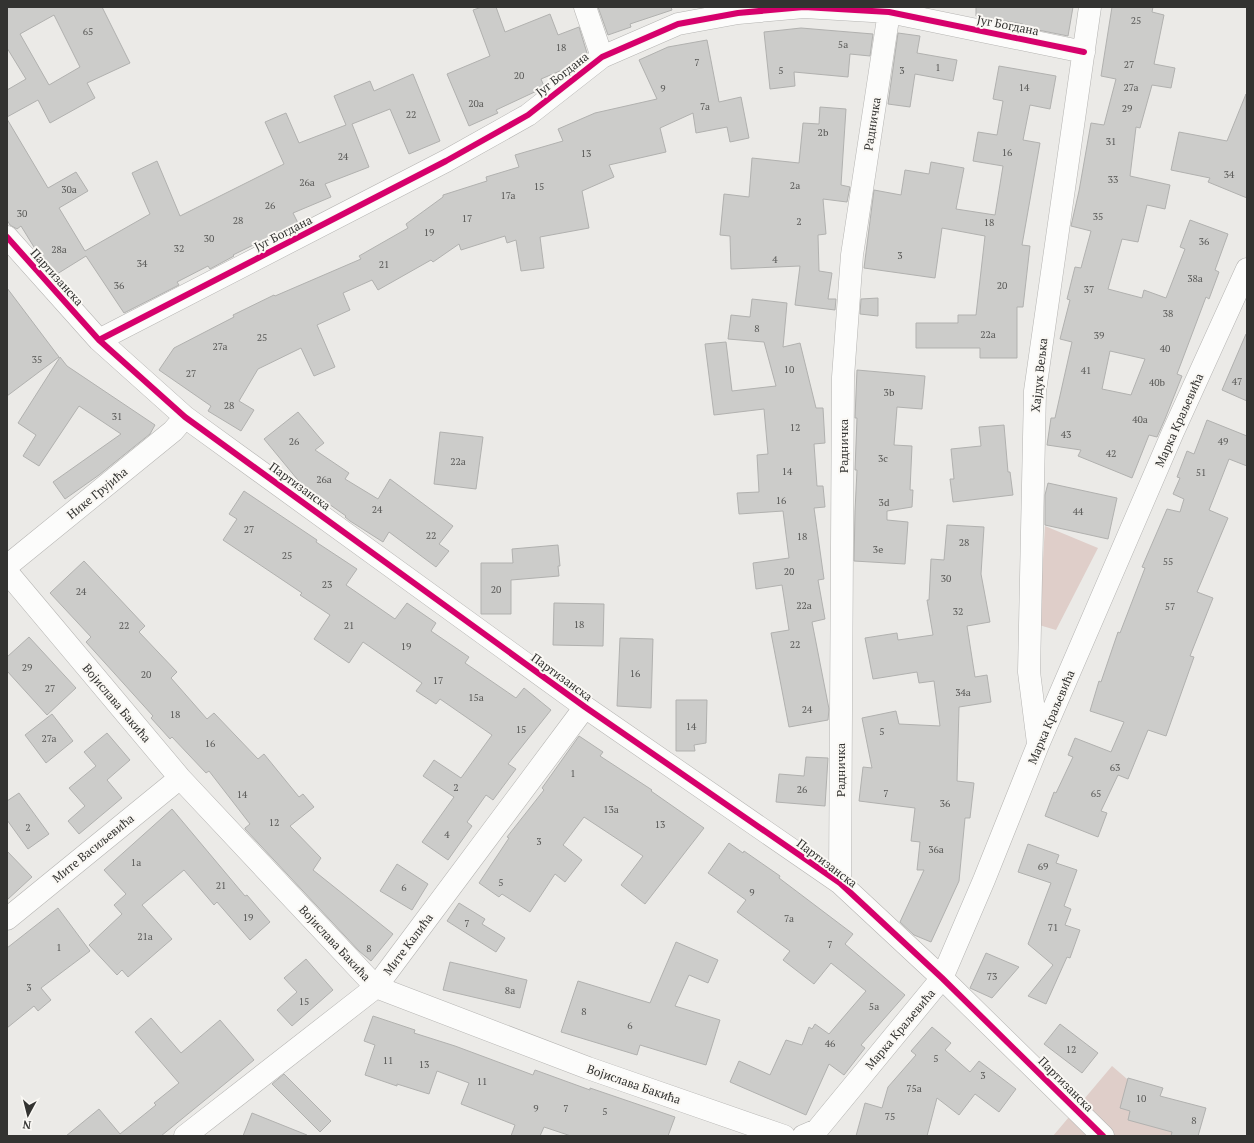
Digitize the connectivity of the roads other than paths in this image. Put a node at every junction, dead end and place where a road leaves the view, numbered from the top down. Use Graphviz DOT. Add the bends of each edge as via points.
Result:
graph roads {
  1 [pos="584,7"];
  2 [pos="1090,7"];
  3 [pos="890,12"];
  4 [pos="1084,52"];
  5 [pos="602,57"];
  6 [pos="7,237"];
  7 [pos="1247,268"];
  8 [pos="99,340"];
  9 [pos="185,417"];
  10 [pos="7,566"];
  11 [pos="7,572"];
  12 [pos="586,707"];
  13 [pos="1038,745"];
  14 [pos="180,778"];
  15 [pos="840,883"];
  16 [pos="7,919"];
  17 [pos="942,978"];
  18 [pos="376,986"];
  19 [pos="805,1135"];
  20 [pos="185,1136"];
  21 [pos="784,1136"];
  22 [pos="1103,1136"];
  1 -- 5 [label="street"];
  2 -- 4 [label="street, Хајдук Вељка"];
  3 -- 4 [label="street, Југ Богдана"];
  3 -- 5 [label="street, Југ Богдана" via="804,7 738,13 678,24"];
  3 -- 15 [label="street, Радничка" via="852,255 843,377"];
  4 -- 13 [label="street, Хајдук Вељка" via="1035,391 1029,672"];
  5 -- 8 [label="street, Југ Богдана" via="528,115 446,161"];
  6 -- 8 [label="street, Партизанска"];
  7 -- 13 [label="street, Марка Краљевића"];
  8 -- 9 [label="street, Партизанска"];
  9 -- 10 [label="street, Нике Грујића" via="173,431"];
  9 -- 12 [label="street, Партизанска"];
  11 -- 14 [label="street, Војислава Бакића"];
  12 -- 15 [label="street, Партизанска"];
  12 -- 18 [label="street, Мите Калића"];
  13 -- 17 [label="street, Марка Краљевића"];
  14 -- 16 [label="street, Мите Васиљевића"];
  14 -- 18 [label="street, Војислава Бакића"];
  15 -- 17 [label="street, Партизанска"];
  17 -- 19 [label="street, Марка Краљевића" via="817,1130"];
  17 -- 22 [label="street, Партизанска"];
  18 -- 20 [label="street, Мите Калића"];
  18 -- 21 [label="street, Војислава Бакића" via="588,1068"];
}
